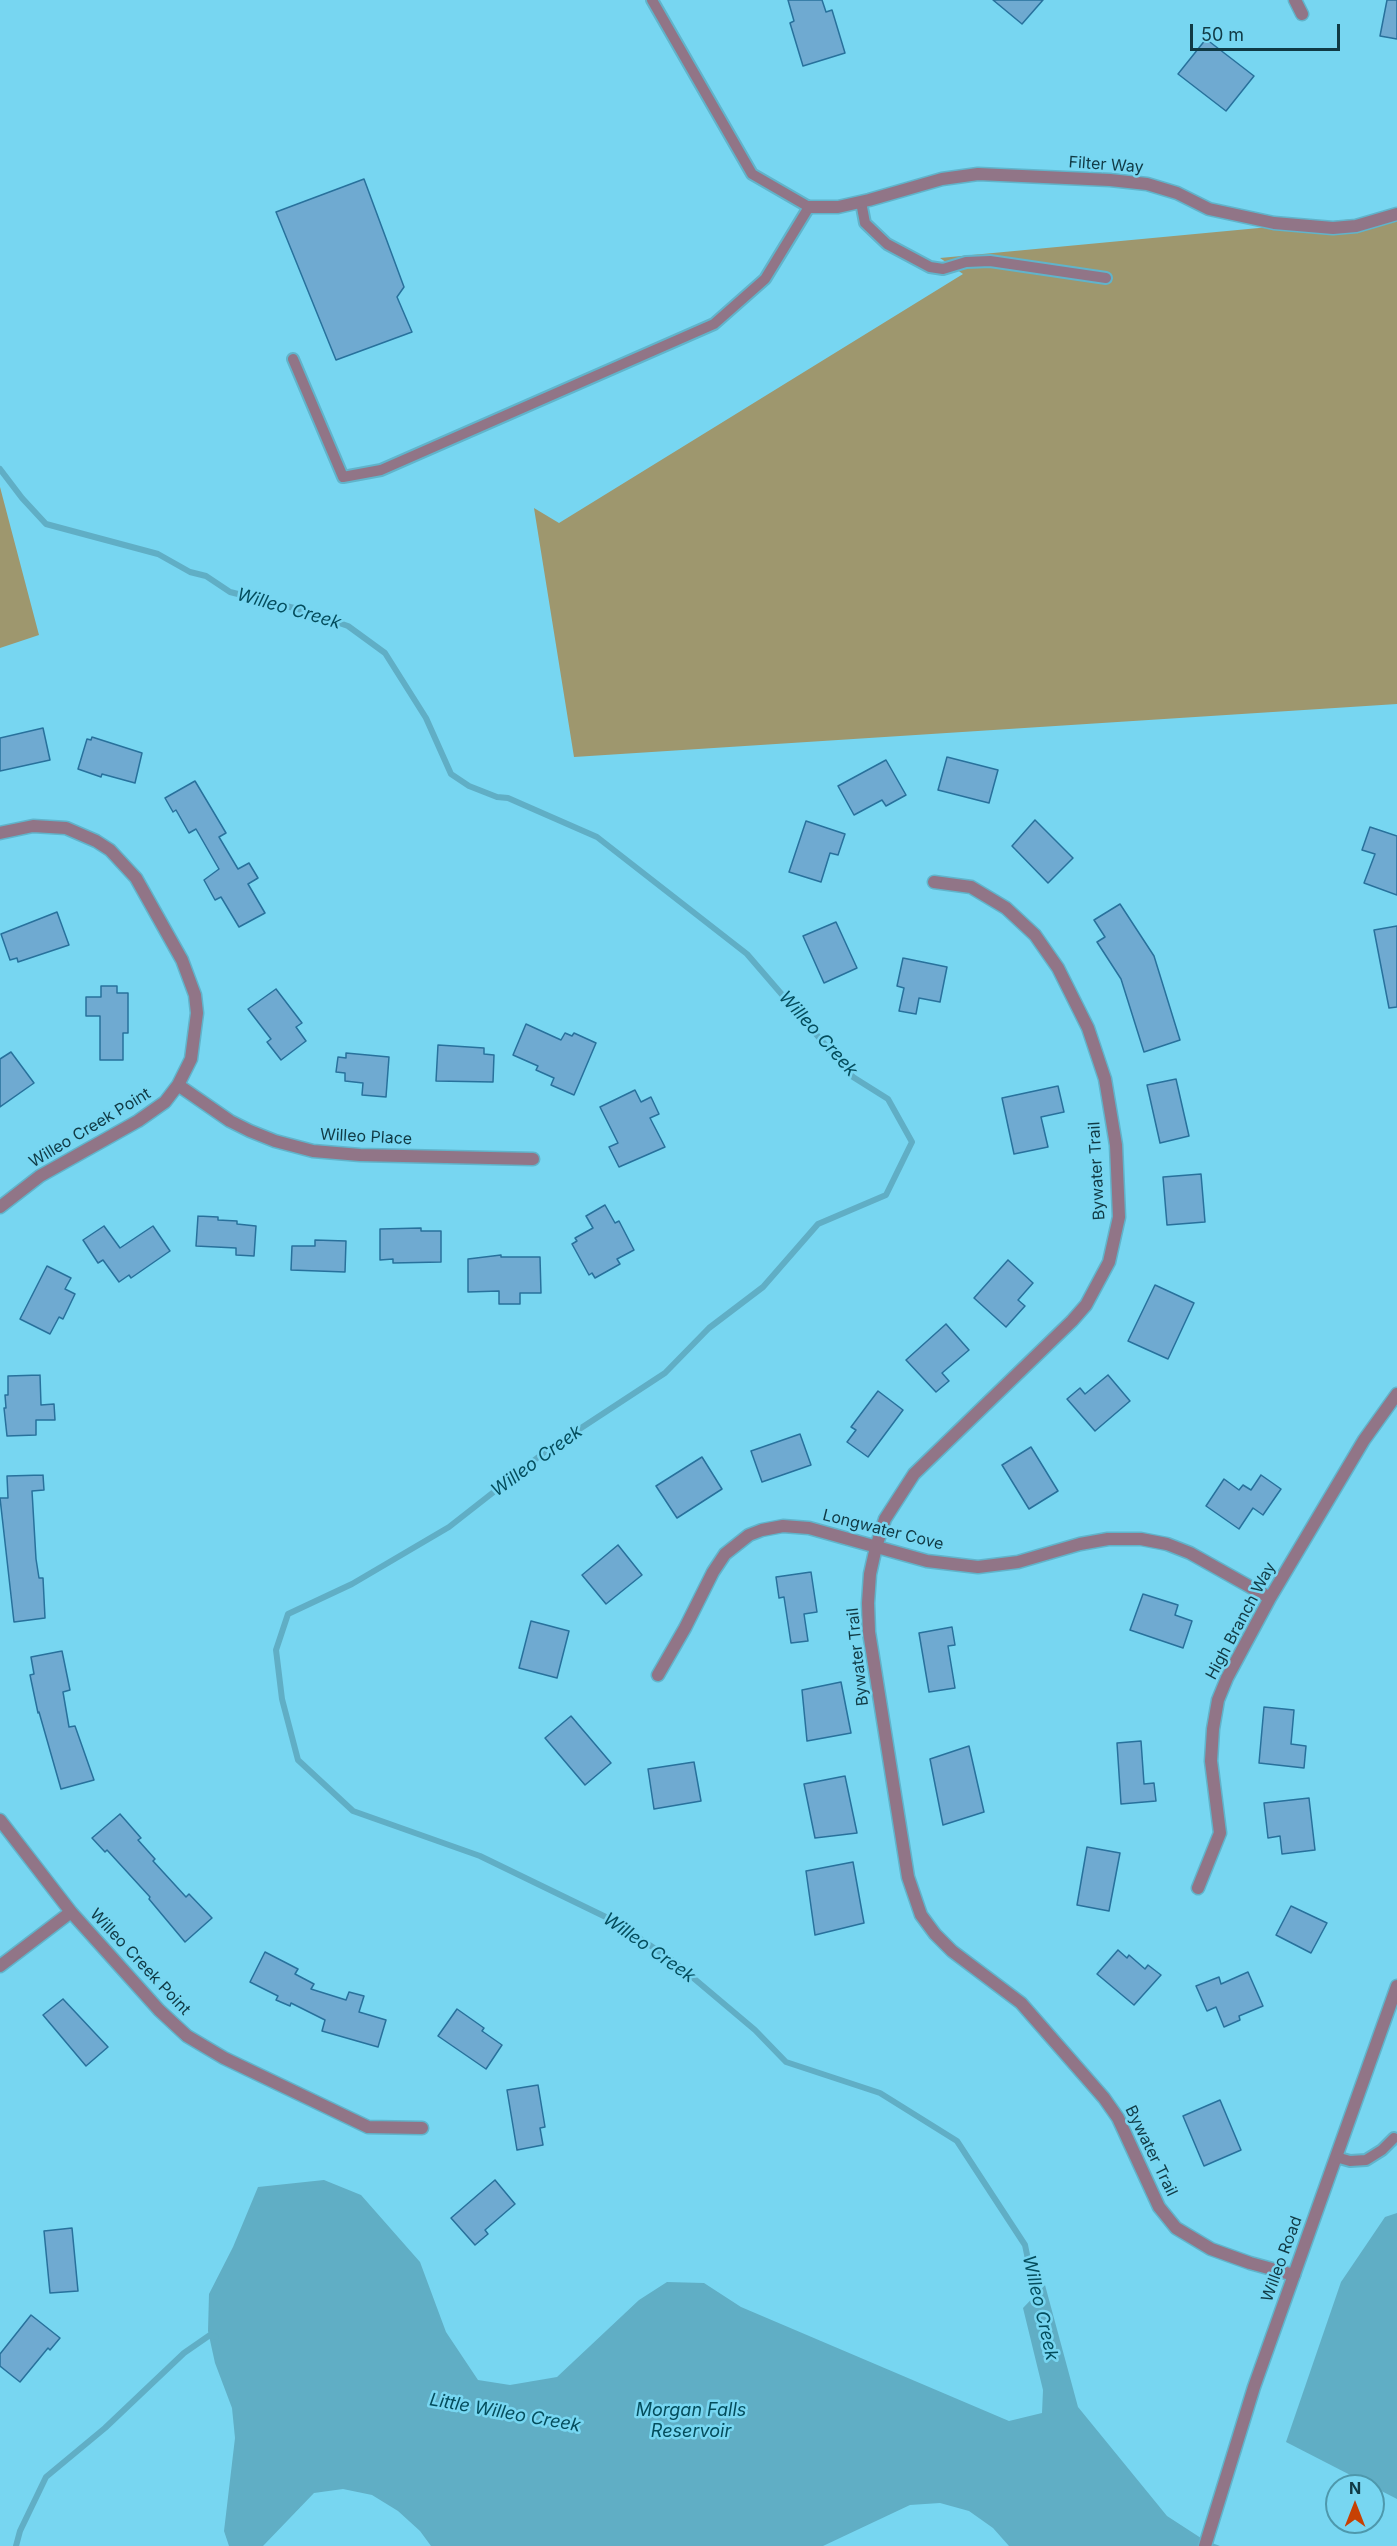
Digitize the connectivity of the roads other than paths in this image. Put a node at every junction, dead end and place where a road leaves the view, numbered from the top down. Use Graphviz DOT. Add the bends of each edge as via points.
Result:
graph roads {
  1 [pos="652,0"];
  2 [pos="1295,0"];
  3 [pos="1302,14"];
  4 [pos="861,202"];
  5 [pos="808,207"];
  6 [pos="1397,214"];
  7 [pos="1106,278"];
  8 [pos="293,359"];
  9 [pos="0,833"];
  10 [pos="934,882"];
  11 [pos="178,1085"];
  12 [pos="532,1159"];
  13 [pos="0,1207"];
  14 [pos="1397,1394"];
  15 [pos="876,1547"];
  16 [pos="1270,1598"];
  17 [pos="658,1676"];
  18 [pos="0,1820"];
  19 [pos="1198,1888"];
  20 [pos="72,1912"];
  21 [pos="0,1966"];
  22 [pos="1397,1986"];
  23 [pos="422,2128"];
  24 [pos="1394,2139"];
  25 [pos="1336,2157"];
  26 [pos="1294,2275"];
  27 [pos="1205,2546"];
  1 -- 5 [label="lane" via="752,174"];
  2 -- 3 [label="street"];
  4 -- 5 [label="street, Filter Way"];
  4 -- 6 [label="street, Filter Way" via="942,178 978,174 1147,183 1209,209 1274,223 1333,228"];
  4 -- 7 [label="lane" via="866,223 887,244 930,267 943,269 966,262 990,261"];
  5 -- 8 [label="lane" via="765,279 714,324 381,470 343,477"];
  9 -- 11 [label="street, Willeo Creek Point" via="33,826 66,828 110,850 136,878 182,960 195,996 195,1044"];
  10 -- 15 [label="street, Bywater Trail" via="971,887 1006,908 1035,935 1058,968 1088,1028 1105,1079 1116,1145 1119,1217 1109,1262 1086,1305 914,1474 885,1519"];
  11 -- 12 [label="street, Willeo Place" via="250,1131 313,1151"];
  11 -- 13 [label="street, Willeo Creek Point" via="153,1112 40,1176"];
  14 -- 16 [label="street, High Branch Way" via="1364,1440"];
  15 -- 16 [label="street, Longwater Cove" via="927,1561 978,1567 1018,1562 1108,1539 1141,1539 1190,1553"];
  15 -- 17 [label="street, Longwater Cove" via="809,1528 783,1526 749,1536 725,1554 713,1572"];
  15 -- 26 [label="street, Bywater Trail" via="870,1574 869,1632 908,1877 921,1915 952,1951 1021,2003 1104,2098 1118,2118 1159,2208 1176,2228 1211,2249"];
  16 -- 19 [label="street, High Branch Way" via="1218,1700 1210,1761 1220,1833"];
  18 -- 20 [label="street, Willeo Creek Point"];
  20 -- 21 [label="street"];
  20 -- 23 [label="street, Willeo Creek Point" via="173,2025 204,2048 368,2127"];
  22 -- 25 [label="street, Willeo Road"];
  24 -- 25 [label="lane" via="1366,2160"];
  25 -- 26 [label="street, Willeo Road"];
  26 -- 27 [label="street, Willeo Road" via="1254,2387"];
}
